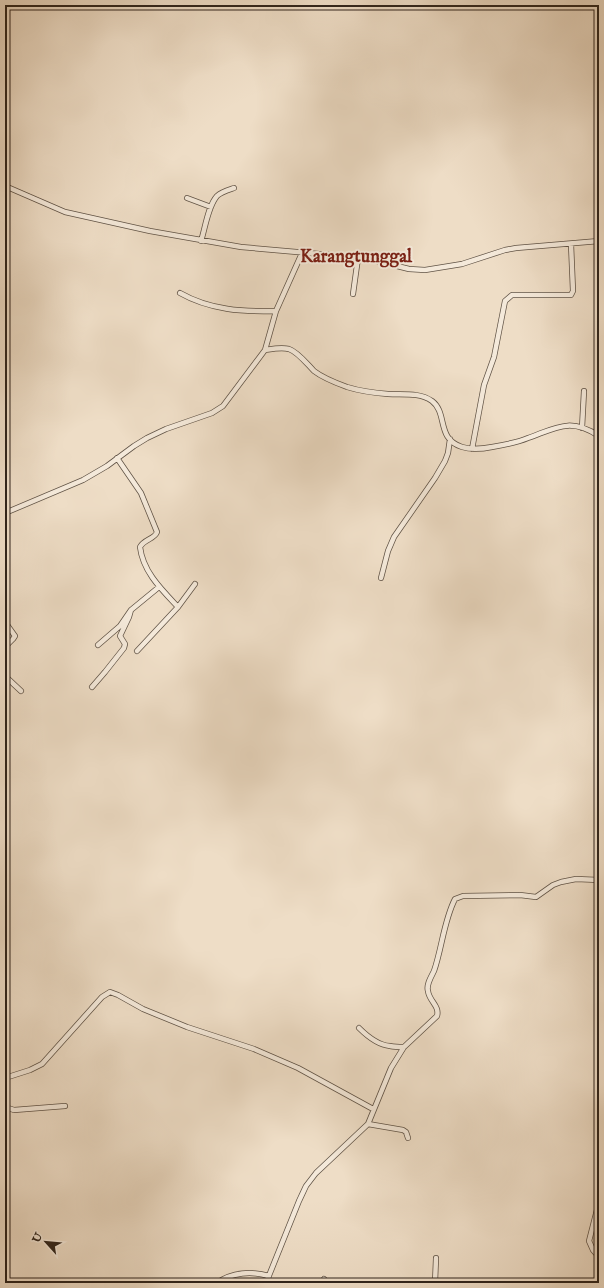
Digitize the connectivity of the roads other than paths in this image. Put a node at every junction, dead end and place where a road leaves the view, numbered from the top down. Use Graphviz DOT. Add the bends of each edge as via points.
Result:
graph roads {
  1 [pos="5,186"];
  2 [pos="234,188"];
  3 [pos="186,198"];
  4 [pos="211,207"];
  5 [pos="201,241"];
  6 [pos="599,241"];
  7 [pos="570,244"];
  8 [pos="302,253"];
  9 [pos="358,258"];
  10 [pos="180,293"];
  11 [pos="353,294"];
  12 [pos="276,311"];
  13 [pos="265,350"];
  14 [pos="584,391"];
  15 [pos="582,428"];
  16 [pos="599,436"];
  17 [pos="450,440"];
  18 [pos="472,449"];
  19 [pos="117,458"];
  20 [pos="5,513"];
  21 [pos="381,578"];
  22 [pos="195,584"];
  23 [pos="159,587"];
  24 [pos="178,607"];
  25 [pos="131,610"];
  26 [pos="5,622"];
  27 [pos="98,645"];
  28 [pos="5,647"];
  29 [pos="137,651"];
  30 [pos="5,676"];
  31 [pos="92,687"];
  32 [pos="20,691"];
  33 [pos="599,880"];
  34 [pos="358,1028"];
  35 [pos="404,1047"];
  36 [pos="5,1078"];
  37 [pos="65,1106"];
  38 [pos="5,1108"];
  39 [pos="373,1110"];
  40 [pos="368,1124"];
  41 [pos="408,1138"];
  42 [pos="599,1202"];
  43 [pos="599,1257"];
  44 [pos="436,1258"];
  45 [pos="269,1276"];
  46 [pos="217,1283"];
  47 [pos="266,1283"];
  48 [pos="435,1283"];
  1 -- 5 [label="street" via="65,212"];
  2 -- 4 [label="street" via="222,192"];
  3 -- 4 [label="street"];
  4 -- 5 [label="street"];
  5 -- 8 [label="street"];
  6 -- 7 [label="street"];
  7 -- 9 [label="street" via="505,250 462,264 425,270"];
  7 -- 18 [label="street" via="573,291 570,296 512,295 505,301 494,358 484,385"];
  8 -- 9 [label="street"];
  8 -- 12 [label="street"];
  9 -- 11 [label="street"];
  10 -- 12 [label="street" via="200,303 226,309"];
  12 -- 13 [label="street"];
  13 -- 17 [label="street" via="291,350 320,375 345,386 389,394 411,394 428,399 439,410"];
  13 -- 19 [label="street" via="218,410 166,429"];
  14 -- 15 [label="street"];
  15 -- 16 [label="street"];
  15 -- 18 [label="street" via="569,425 555,427 512,443"];
  17 -- 18 [label="street"];
  17 -- 21 [label="street" via="445,461 394,537"];
  19 -- 20 [label="street" via="83,480"];
  19 -- 23 [label="street" via="141,493 157,532 140,548 146,569"];
  22 -- 24 [label="street"];
  23 -- 24 [label="street"];
  23 -- 25 [label="street"];
  24 -- 29 [label="street"];
  25 -- 27 [label="street" via="120,626"];
  25 -- 31 [label="street" via="120,636 125,647"];
  26 -- 28 [label="street" via="15,636"];
  30 -- 32 [label="street"];
  33 -- 35 [label="street" via="576,879 561,882 536,897 463,896 455,899 428,986 428,992 438,1011 437,1016"];
  34 -- 35 [label="street" via="367,1037 376,1041 389,1046"];
  35 -- 39 [label="street" via="391,1068"];
  36 -- 39 [label="street" via="42,1064 102,997 110,992 187,1027 254,1049 298,1068"];
  37 -- 38 [label="street" via="14,1110"];
  39 -- 40 [label="street"];
  40 -- 41 [label="street" via="403,1130"];
  40 -- 45 [label="street" via="316,1173 306,1186"];
  42 -- 43 [label="street" via="589,1241"];
  44 -- 48 [label="street"];
  45 -- 46 [label="street" via="248,1272 227,1277"];
  45 -- 47 [label="street"];
}
